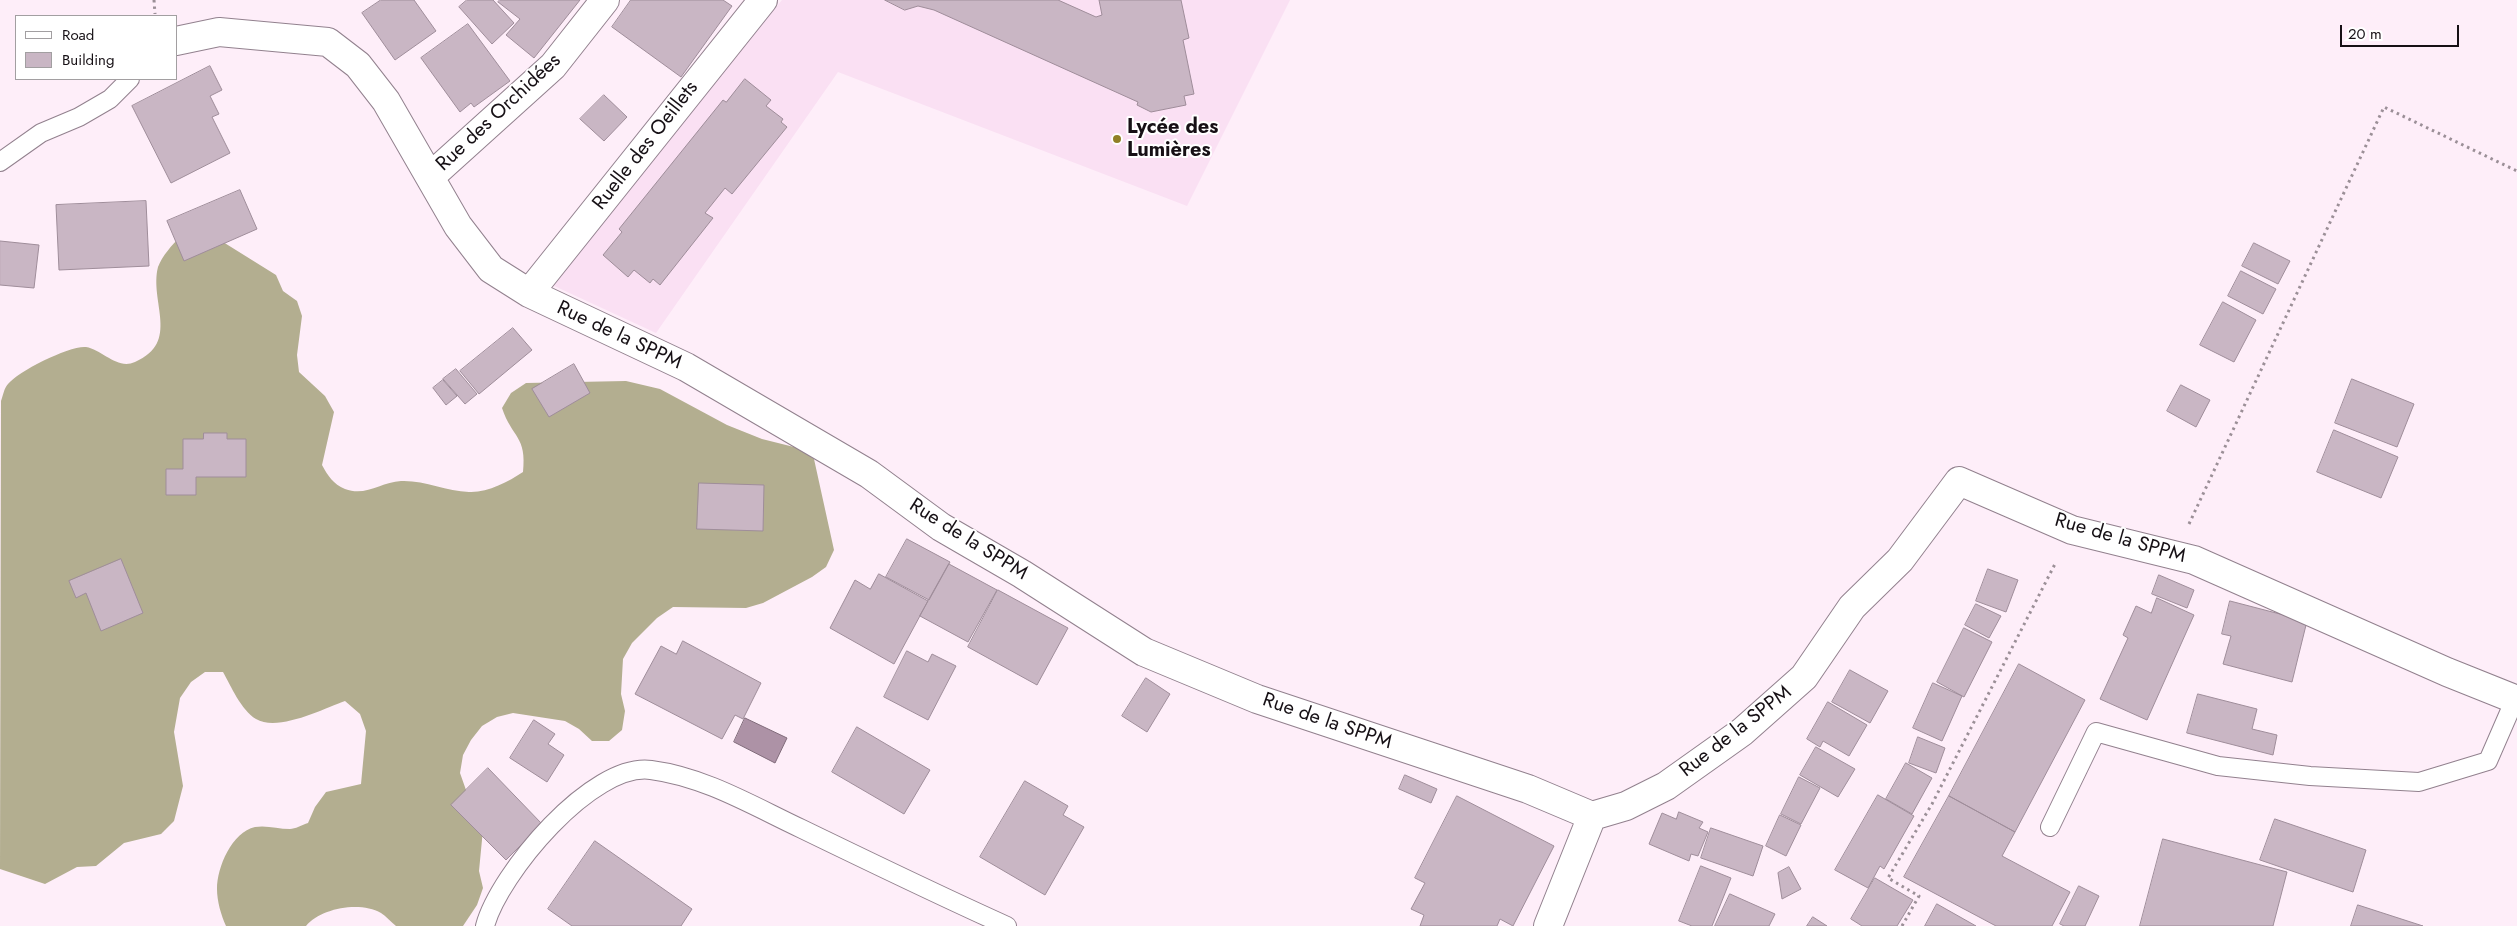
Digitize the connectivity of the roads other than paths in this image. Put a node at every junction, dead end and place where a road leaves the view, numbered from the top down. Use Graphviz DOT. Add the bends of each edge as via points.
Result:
graph roads {
  1 [pos="605,0"];
  2 [pos="764,0"];
  3 [pos="178,41"];
  4 [pos="129,80"];
  5 [pos="0,162"];
  6 [pos="430,177"];
  7 [pos="529,293"];
  8 [pos="2516,699"];
  9 [pos="1592,816"];
  10 [pos="2050,827"];
  11 [pos="486,926"];
  12 [pos="1007,926"];
  13 [pos="1548,926"];
  1 -- 6 [label="street, Rue des Orchidées" via="553,66"];
  2 -- 7 [label="street, Ruelle des Oeillets"];
  3 -- 6 [label="street, Rue de la SPPM" via="220,32 328,42 358,65 386,101"];
  4 -- 5 [label="lane" via="110,99 41,133"];
  6 -- 7 [label="street, Rue de la SPPM" via="458,226 490,269"];
  7 -- 9 [label="street, Rue de la SPPM" via="710,381 869,474 940,527 1022,574 1144,652 1257,698 1528,789"];
  8 -- 9 [label="street, Rue de la SPPM" via="2447,672 2194,560 2072,530 1959,481 1900,560 1852,607 1804,677 1742,732 1666,786 1626,806"];
  8 -- 10 [label="lane" via="2488,761 2420,782 2310,776 2218,766 2096,732"];
  9 -- 13 [label="street"];
  11 -- 12 [label="lane" via="501,892 548,826 585,796 624,772 649,769 710,785"];
}
